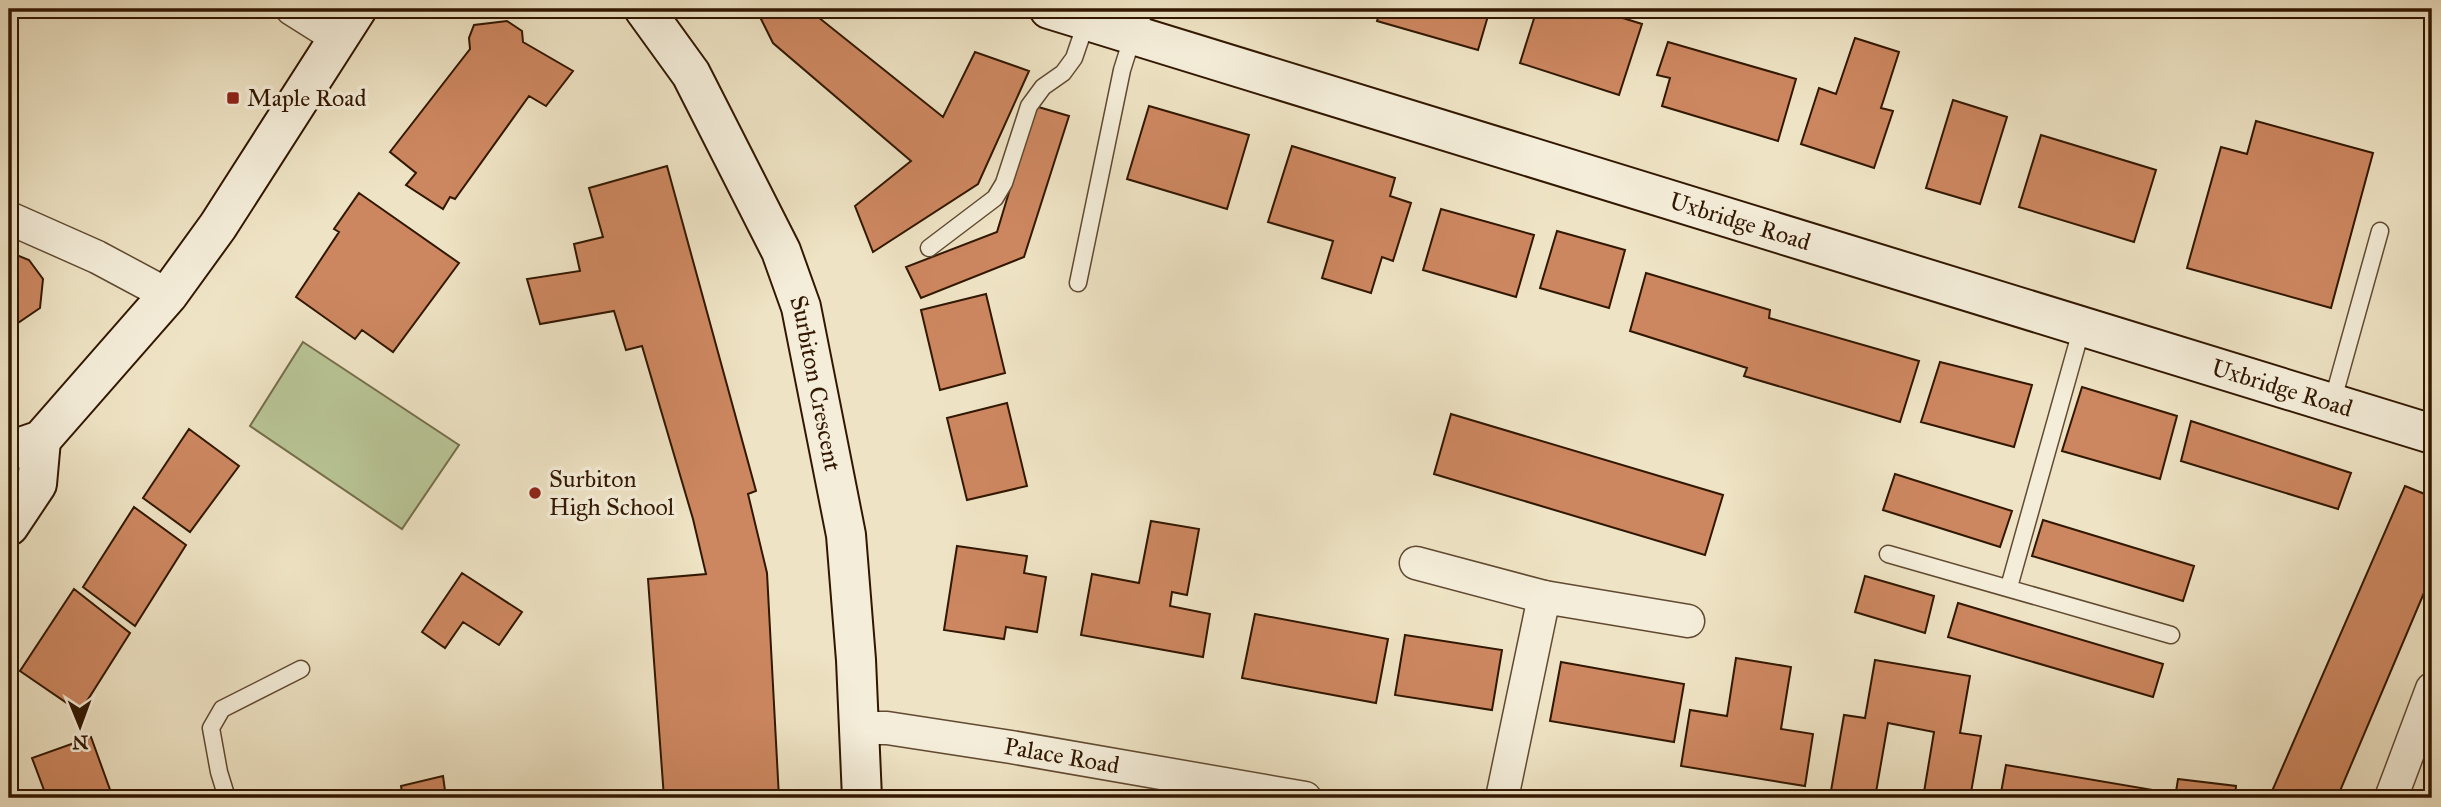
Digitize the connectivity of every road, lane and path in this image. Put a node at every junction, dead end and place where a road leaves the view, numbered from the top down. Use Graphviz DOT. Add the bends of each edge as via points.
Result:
graph roads {
  1 [pos="292,9"];
  2 [pos="644,9"];
  3 [pos="1049,9"];
  4 [pos="1087,20"];
  5 [pos="1140,22"];
  6 [pos="347,23"];
  7 [pos="9,218"];
  8 [pos="2380,231"];
  9 [pos="929,248"];
  10 [pos="1078,283"];
  11 [pos="168,295"];
  12 [pos="2082,326"];
  13 [pos="2332,403"];
  14 [pos="2432,434"];
  15 [pos="25,446"];
  16 [pos="9,526"];
  17 [pos="1888,554"];
  18 [pos="1416,563"];
  19 [pos="2009,587"];
  20 [pos="1544,597"];
  21 [pos="1688,621"];
  22 [pos="2171,635"];
  23 [pos="302,669"];
  24 [pos="2432,690"];
  25 [pos="858,728"];
  26 [pos="227,798"];
  27 [pos="862,798"];
  28 [pos="1306,798"];
  29 [pos="1502,798"];
  30 [pos="2391,798"];
  1 -- 6 [label="street"];
  2 -- 25 [label="street, Surbiton Crescent" via="691,74 781,251 801,307 846,536"];
  3 -- 4 [label="street, Uxbridge Road"];
  4 -- 5 [label="street, Uxbridge Road"];
  4 -- 9 [label="lane" via="1074,58 1029,106 995,198"];
  5 -- 10 [label="lane" via="1122,70"];
  5 -- 12 [label="street, Uxbridge Road"];
  6 -- 11 [label="street" via="218,226"];
  7 -- 11 [label="street"];
  8 -- 13 [label="lane"];
  11 -- 15 [label="street"];
  12 -- 13 [label="street, Uxbridge Road"];
  12 -- 19 [label="lane"];
  13 -- 14 [label="street, Uxbridge Road"];
  15 -- 16 [label="street" via="37,484"];
  17 -- 19 [label="lane"];
  18 -- 20 [label="street"];
  19 -- 22 [label="lane"];
  20 -- 21 [label="street"];
  20 -- 29 [label="street"];
  23 -- 26 [label="lane" via="222,709 211,728"];
  24 -- 30 [label="street"];
  25 -- 27 [label="street, Surbiton Crescent"];
  25 -- 28 [label="street, Palace Road" via="887,728 1011,747"];
}
